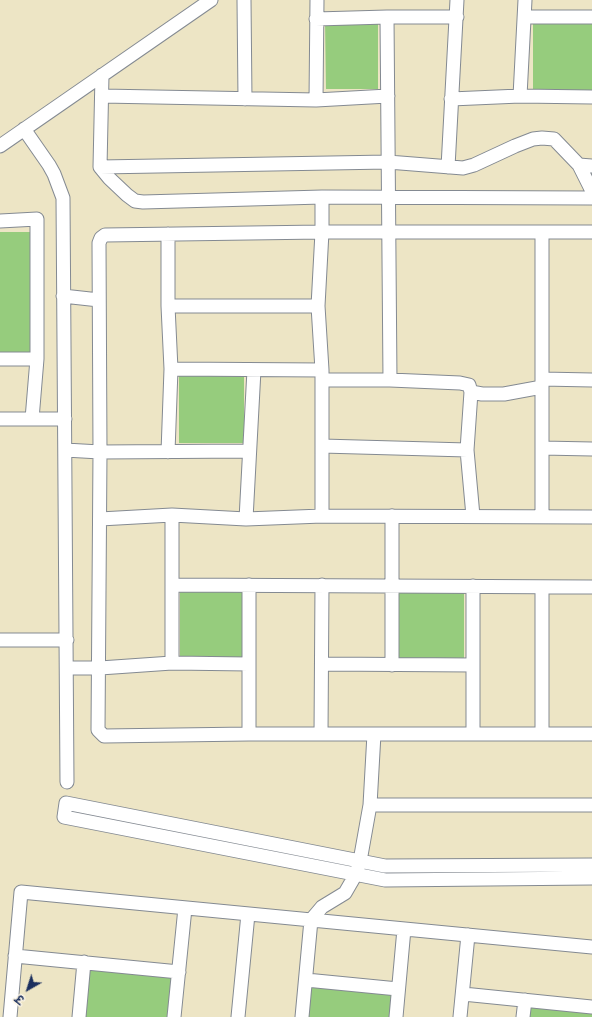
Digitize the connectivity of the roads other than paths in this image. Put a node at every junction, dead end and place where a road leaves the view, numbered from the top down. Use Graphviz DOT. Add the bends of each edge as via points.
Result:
graph roads {
  1 [pos="211,0"];
  2 [pos="244,0"];
  3 [pos="317,0"];
  4 [pos="457,0"];
  5 [pos="525,0"];
  6 [pos="387,17"];
  7 [pos="457,17"];
  8 [pos="525,17"];
  9 [pos="592,17"];
  10 [pos="316,19"];
  11 [pos="102,74"];
  12 [pos="102,96"];
  13 [pos="388,96"];
  14 [pos="520,96"];
  15 [pos="592,97"];
  16 [pos="245,99"];
  17 [pos="451,99"];
  18 [pos="316,100"];
  19 [pos="24,129"];
  20 [pos="0,146"];
  21 [pos="388,162"];
  22 [pos="586,166"];
  23 [pos="100,167"];
  24 [pos="448,167"];
  25 [pos="592,190"];
  26 [pos="322,197"];
  27 [pos="388,197"];
  28 [pos="592,198"];
  29 [pos="0,221"];
  30 [pos="322,232"];
  31 [pos="389,232"];
  32 [pos="542,232"];
  33 [pos="592,232"];
  34 [pos="168,234"];
  35 [pos="63,296"];
  36 [pos="100,300"];
  37 [pos="168,306"];
  38 [pos="318,306"];
  39 [pos="0,359"];
  40 [pos="36,359"];
  41 [pos="171,369"];
  42 [pos="254,370"];
  43 [pos="322,375"];
  44 [pos="390,380"];
  45 [pos="592,380"];
  46 [pos="542,383"];
  47 [pos="471,392"];
  48 [pos="0,419"];
  49 [pos="32,419"];
  50 [pos="65,419"];
  51 [pos="322,446"];
  52 [pos="542,448"];
  53 [pos="592,449"];
  54 [pos="65,450"];
  55 [pos="467,450"];
  56 [pos="249,451"];
  57 [pos="100,452"];
  58 [pos="168,452"];
  59 [pos="172,515"];
  60 [pos="322,516"];
  61 [pos="392,516"];
  62 [pos="473,516"];
  63 [pos="542,516"];
  64 [pos="592,517"];
  65 [pos="100,518"];
  66 [pos="246,519"];
  67 [pos="172,585"];
  68 [pos="249,585"];
  69 [pos="322,585"];
  70 [pos="392,586"];
  71 [pos="473,586"];
  72 [pos="542,586"];
  73 [pos="592,587"];
  74 [pos="0,640"];
  75 [pos="67,640"];
  76 [pos="172,663"];
  77 [pos="249,664"];
  78 [pos="322,664"];
  79 [pos="392,665"];
  80 [pos="473,665"];
  81 [pos="67,668"];
  82 [pos="100,668"];
  83 [pos="249,734"];
  84 [pos="322,734"];
  85 [pos="374,734"];
  86 [pos="473,734"];
  87 [pos="542,734"];
  88 [pos="592,734"];
  89 [pos="67,782"];
  90 [pos="370,805"];
  91 [pos="592,805"];
  92 [pos="360,861"];
  93 [pos="592,866"];
  94 [pos="356,874"];
  95 [pos="592,878"];
  96 [pos="184,908"];
  97 [pos="248,914"];
  98 [pos="311,920"];
  99 [pos="404,929"];
  100 [pos="468,935"];
  101 [pos="592,947"];
  102 [pos="15,956"];
  103 [pos="84,962"];
  104 [pos="179,972"];
  105 [pos="306,980"];
  106 [pos="398,989"];
  107 [pos="463,994"];
  108 [pos="525,1000"];
  109 [pos="592,1007"];
  110 [pos="10,1017"];
  111 [pos="79,1017"];
  112 [pos="174,1017"];
  113 [pos="238,1017"];
  114 [pos="302,1017"];
  115 [pos="396,1017"];
  116 [pos="460,1017"];
  117 [pos="523,1017"];
  1 -- 11 [label="street"];
  2 -- 16 [label="street"];
  3 -- 10 [label="street"];
  4 -- 7 [label="street"];
  5 -- 8 [label="street"];
  6 -- 7 [label="street"];
  6 -- 10 [label="street"];
  6 -- 13 [label="street"];
  7 -- 17 [label="street"];
  8 -- 9 [label="street"];
  8 -- 14 [label="street"];
  10 -- 18 [label="street"];
  11 -- 12 [label="street"];
  11 -- 19 [label="street"];
  12 -- 16 [label="street"];
  12 -- 23 [label="street"];
  13 -- 18 [label="street"];
  13 -- 21 [label="street"];
  14 -- 15 [label="street"];
  14 -- 17 [label="street"];
  16 -- 18 [label="street"];
  17 -- 24 [label="street"];
  19 -- 20 [label="street"];
  19 -- 35 [label="street" via="49,165 63,198"];
  21 -- 23 [label="street"];
  21 -- 24 [label="street"];
  21 -- 27 [label="street"];
  22 -- 24 [label="street" via="554,139 542,138 515,146 474,165 463,168"];
  22 -- 25 [label="street"];
  23 -- 26 [label="street" via="135,201"];
  26 -- 27 [label="street"];
  26 -- 30 [label="street"];
  27 -- 28 [label="street"];
  27 -- 31 [label="street"];
  29 -- 40 [label="street" via="37,219"];
  30 -- 31 [label="street"];
  30 -- 34 [label="street"];
  30 -- 38 [label="street"];
  31 -- 32 [label="street"];
  31 -- 44 [label="street"];
  32 -- 33 [label="street"];
  32 -- 46 [label="street"];
  34 -- 36 [label="street" via="101,238"];
  34 -- 37 [label="street"];
  35 -- 36 [label="street"];
  35 -- 50 [label="street"];
  36 -- 57 [label="street"];
  37 -- 38 [label="street"];
  37 -- 41 [label="street"];
  38 -- 43 [label="street"];
  39 -- 40 [label="street"];
  40 -- 49 [label="street"];
  41 -- 42 [label="street"];
  41 -- 58 [label="street"];
  42 -- 43 [label="street"];
  42 -- 56 [label="street"];
  43 -- 44 [label="street"];
  43 -- 51 [label="street"];
  44 -- 47 [label="street" via="460,383 469,385"];
  45 -- 46 [label="street"];
  46 -- 47 [label="street" via="504,394"];
  46 -- 52 [label="street"];
  47 -- 55 [label="street"];
  48 -- 49 [label="street"];
  49 -- 50 [label="street"];
  50 -- 54 [label="street"];
  51 -- 55 [label="street"];
  51 -- 60 [label="street"];
  52 -- 53 [label="street"];
  52 -- 63 [label="street"];
  54 -- 57 [label="street"];
  54 -- 75 [label="street"];
  55 -- 62 [label="street"];
  56 -- 58 [label="street"];
  56 -- 66 [label="street"];
  57 -- 58 [label="street"];
  57 -- 65 [label="street"];
  59 -- 65 [label="street"];
  59 -- 66 [label="street"];
  59 -- 67 [label="street"];
  60 -- 61 [label="street"];
  60 -- 66 [label="street"];
  61 -- 62 [label="street"];
  61 -- 70 [label="street"];
  62 -- 63 [label="street"];
  63 -- 64 [label="street"];
  65 -- 82 [label="street"];
  67 -- 68 [label="street"];
  67 -- 76 [label="street"];
  68 -- 69 [label="street"];
  68 -- 77 [label="street"];
  69 -- 70 [label="street"];
  69 -- 78 [label="street"];
  70 -- 71 [label="street"];
  70 -- 79 [label="street"];
  71 -- 72 [label="street"];
  71 -- 80 [label="street"];
  72 -- 73 [label="street"];
  72 -- 87 [label="street"];
  74 -- 75 [label="street"];
  75 -- 81 [label="street"];
  76 -- 77 [label="street"];
  76 -- 82 [label="street"];
  77 -- 83 [label="street"];
  78 -- 79 [label="street"];
  78 -- 84 [label="street"];
  79 -- 80 [label="street"];
  80 -- 86 [label="street"];
  81 -- 82 [label="street"];
  81 -- 89 [label="street"];
  82 -- 83 [label="street" via="98,730 104,736"];
  83 -- 84 [label="street"];
  84 -- 85 [label="street"];
  85 -- 86 [label="street"];
  85 -- 90 [label="street"];
  86 -- 87 [label="street"];
  87 -- 88 [label="street"];
  90 -- 91 [label="street"];
  90 -- 92 [label="street"];
  92 -- 93 [label="street" via="385,866"];
  92 -- 94 [label="street"];
  92 -- 94 [label="street" via="66,803 64,817"];
  94 -- 95 [label="street" via="386,880"];
  94 -- 98 [label="street" via="345,893 322,907"];
  96 -- 97 [label="street"];
  96 -- 102 [label="street" via="21,892"];
  96 -- 104 [label="street"];
  97 -- 98 [label="street"];
  97 -- 113 [label="street"];
  98 -- 99 [label="street"];
  98 -- 105 [label="street"];
  99 -- 100 [label="street"];
  99 -- 106 [label="street"];
  100 -- 101 [label="street"];
  100 -- 107 [label="street"];
  102 -- 103 [label="street"];
  102 -- 110 [label="street"];
  103 -- 104 [label="street"];
  103 -- 111 [label="street"];
  104 -- 112 [label="street"];
  105 -- 106 [label="street"];
  105 -- 114 [label="street"];
  106 -- 115 [label="street"];
  107 -- 108 [label="street"];
  107 -- 116 [label="street"];
  108 -- 109 [label="street"];
  108 -- 117 [label="street"];
}
